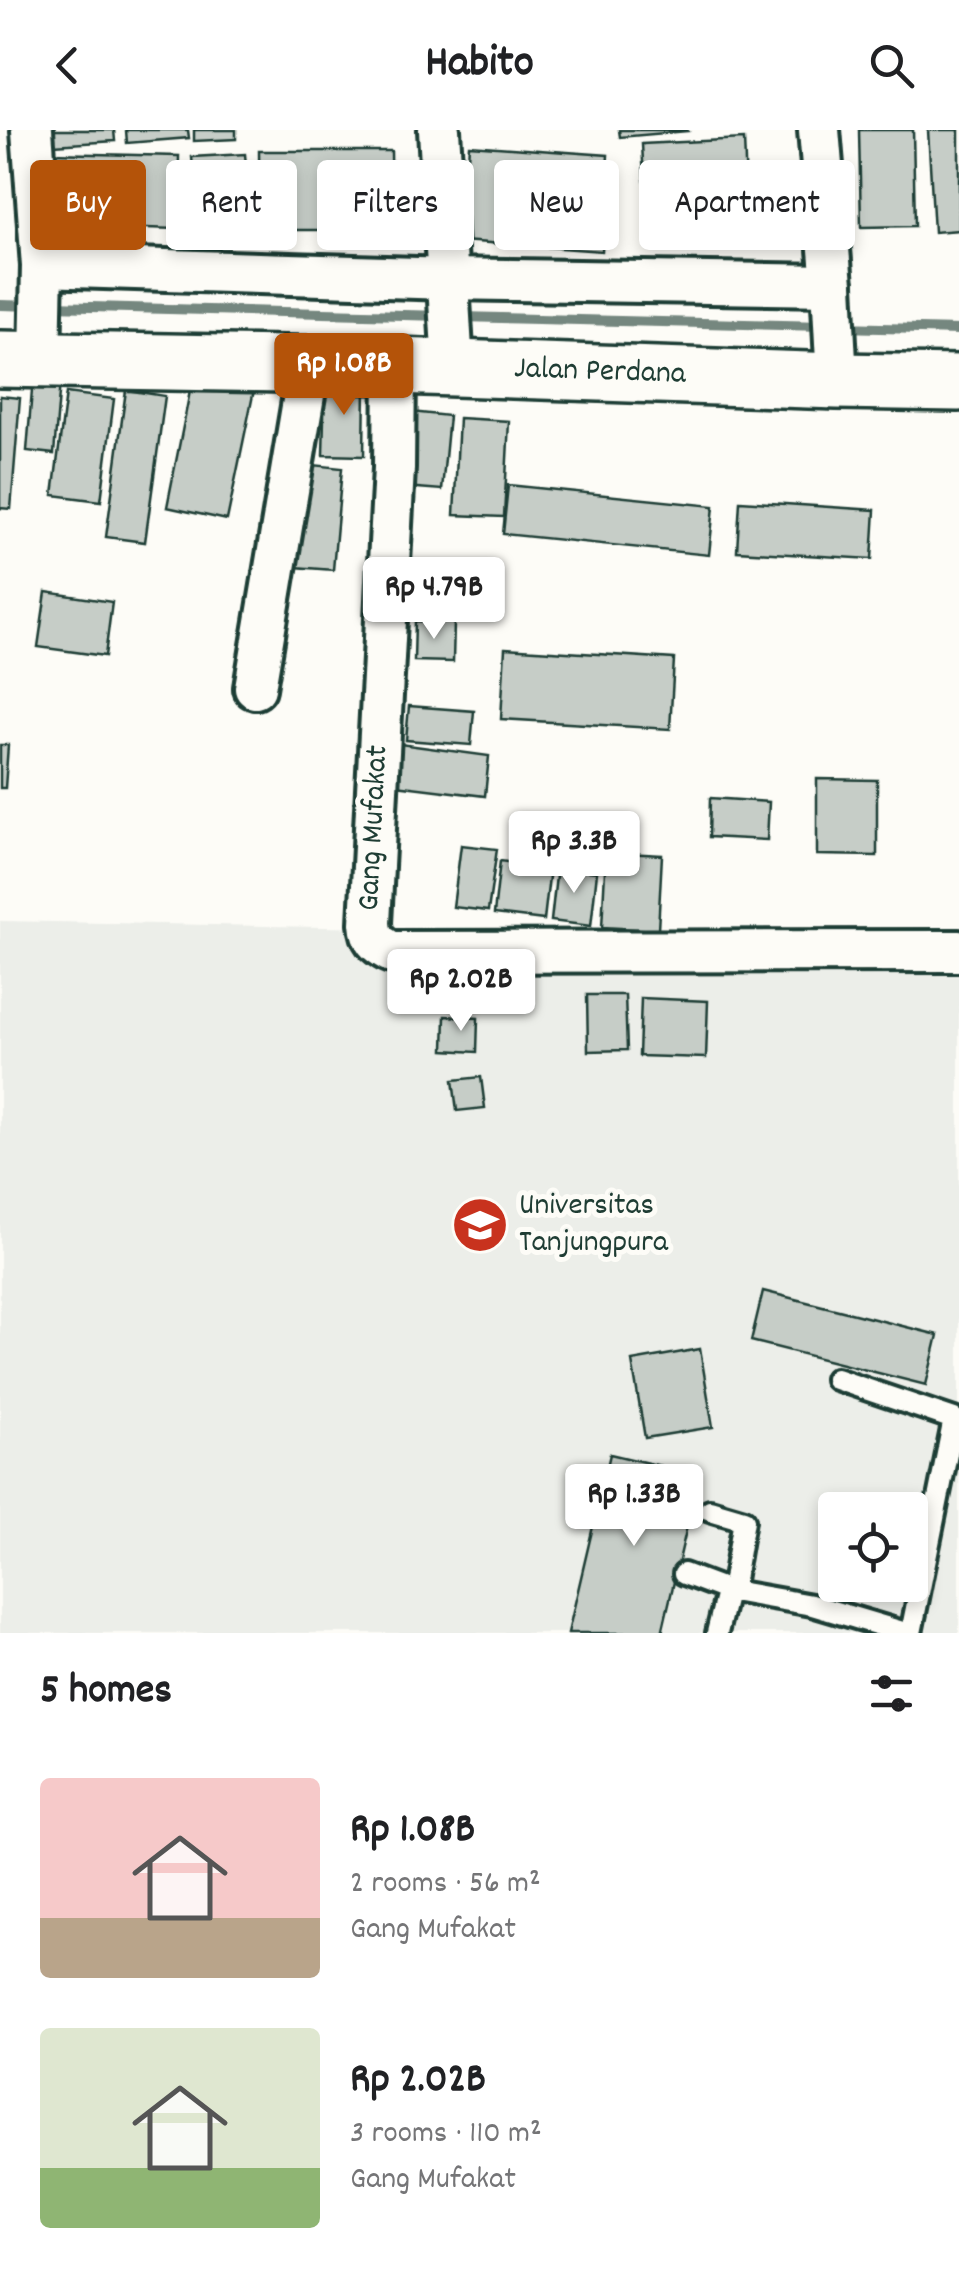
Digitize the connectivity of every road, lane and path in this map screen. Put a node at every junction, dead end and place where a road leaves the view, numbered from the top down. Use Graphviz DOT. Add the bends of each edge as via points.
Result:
graph roads {
  1 [pos="32,130"];
  2 [pos="439,130"];
  3 [pos="819,130"];
  4 [pos="42,271"];
  5 [pos="450,285"];
  6 [pos="832,291"];
  7 [pos="27,352"];
  8 [pos="453,362"];
  9 [pos="309,365"];
  10 [pos="395,366"];
  11 [pos="836,370"];
  12 [pos="959,383"];
  13 [pos="255,688"];
  14 [pos="959,951"];
  15 [pos="836,1379"];
  16 [pos="710,1510"];
  17 [pos="684,1574"];
  18 [pos="732,1592"];
  19 [pos="717,1633"];
  20 [pos="908,1633"];
  1 -- 4 [label="street"];
  2 -- 5 [label="street"];
  3 -- 6 [label="street"];
  4 -- 5 [label="street"];
  4 -- 7 [label="street"];
  5 -- 6 [label="street"];
  5 -- 8 [label="street"];
  6 -- 11 [label="street"];
  7 -- 9 [label="street, Jalan Perdana"];
  8 -- 10 [label="street, Jalan Perdana"];
  8 -- 11 [label="street, Jalan Perdana"];
  9 -- 10 [label="street, Jalan Perdana"];
  9 -- 13 [label="street"];
  10 -- 14 [label="street, Gang Mufakat" via="370,923 379,946 390,952"];
  11 -- 12 [label="street, Jalan Perdana"];
  15 -- 20 [label="lane" via="954,1419"];
  16 -- 18 [label="lane" via="744,1520"];
  17 -- 18 [label="lane"];
  18 -- 19 [label="lane" via="722,1604"];
  18 -- 20 [label="lane" via="812,1605"];
}
